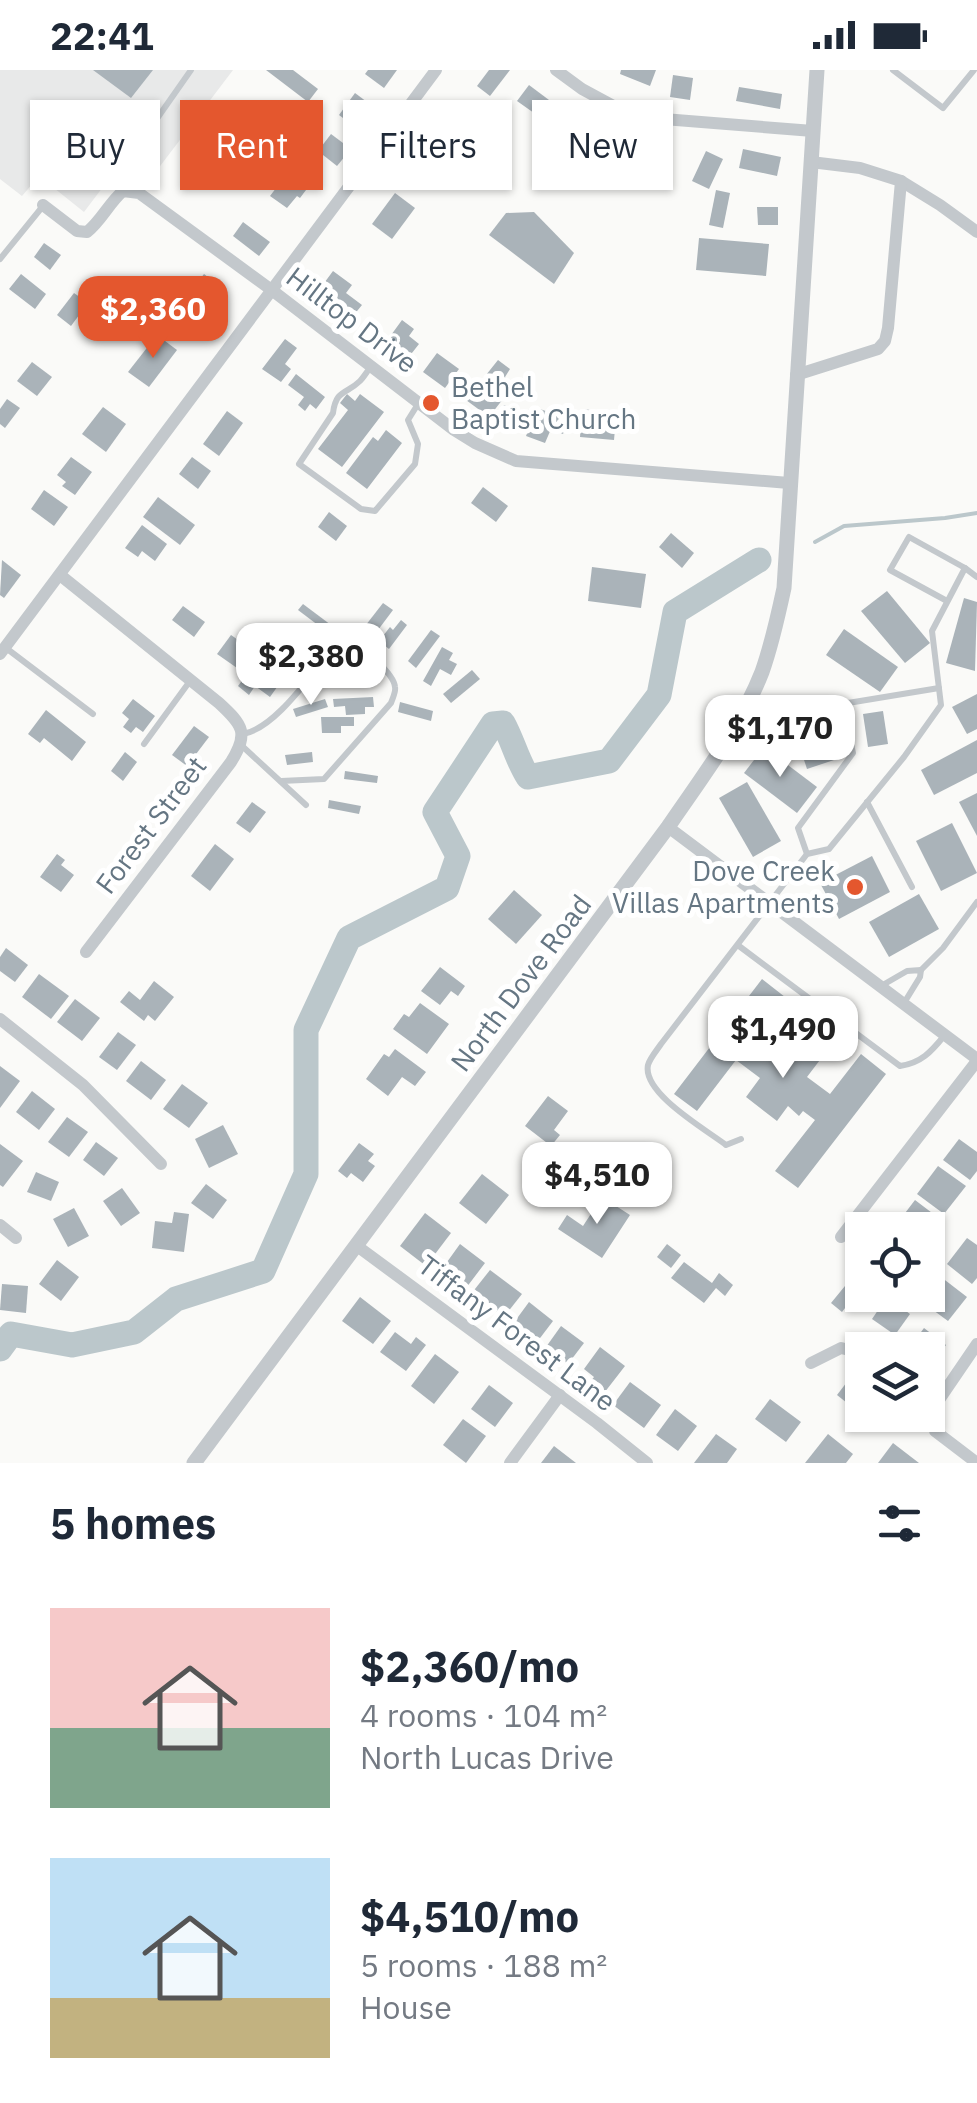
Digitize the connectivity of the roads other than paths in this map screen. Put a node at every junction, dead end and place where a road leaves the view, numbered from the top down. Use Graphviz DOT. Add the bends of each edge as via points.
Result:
graph roads {
  1 [pos="192,70"];
  2 [pos="436,70"];
  3 [pos="556,70"];
  4 [pos="817,70"];
  5 [pos="892,70"];
  6 [pos="974,70"];
  7 [pos="813,130"];
  8 [pos="811,162"];
  9 [pos="901,181"];
  10 [pos="123,192"];
  11 [pos="43,206"];
  12 [pos="977,232"];
  13 [pos="0,259"];
  14 [pos="273,291"];
  15 [pos="371,366"];
  16 [pos="796,375"];
  17 [pos="419,402"];
  18 [pos="789,484"];
  19 [pos="965,568"];
  20 [pos="60,575"];
  21 [pos="977,577"];
  22 [pos="947,602"];
  23 [pos="3,650"];
  24 [pos="191,680"];
  25 [pos="939,688"];
  26 [pos="93,714"];
  27 [pos="241,734"];
  28 [pos="144,744"];
  29 [pos="280,781"];
  30 [pos="867,802"];
  31 [pos="306,805"];
  32 [pos="668,827"];
  33 [pos="807,854"];
  34 [pos="912,887"];
  35 [pos="977,902"];
  36 [pos="769,903"];
  37 [pos="738,945"];
  38 [pos="86,952"];
  39 [pos="921,970"];
  40 [pos="881,987"];
  41 [pos="904,1004"];
  42 [pos="0,1020"];
  43 [pos="945,1035"];
  44 [pos="977,1060"];
  45 [pos="741,1139"];
  46 [pos="161,1164"];
  47 [pos="0,1226"];
  48 [pos="841,1237"];
  49 [pos="16,1238"];
  50 [pos="357,1246"];
  51 [pos="977,1344"];
  52 [pos="845,1349"];
  53 [pos="811,1363"];
  54 [pos="945,1385"];
  55 [pos="560,1396"];
  56 [pos="936,1432"];
  57 [pos="194,1463"];
  58 [pos="510,1463"];
  59 [pos="647,1463"];
  60 [pos="977,1463"];
  1 -- 10 [label="lane" via="122,170"];
  2 -- 14 [label="street"];
  3 -- 7 [label="street" via="619,109 651,118"];
  4 -- 7 [label="street, North Dove Road"];
  5 -- 6 [label="lane" via="943,108"];
  7 -- 8 [label="street, North Dove Road"];
  8 -- 9 [label="street"];
  8 -- 16 [label="street, North Dove Road"];
  9 -- 12 [label="street"];
  9 -- 16 [label="street" via="885,341 871,352"];
  10 -- 11 [label="street" via="86,232"];
  10 -- 14 [label="street, Hilltop Drive" via="139,192"];
  11 -- 13 [label="lane"];
  14 -- 15 [label="street, Hilltop Drive"];
  14 -- 20 [label="street"];
  15 -- 17 [label="street, Hilltop Drive"];
  15 -- 17 [label="lane" via="344,390 300,464 360,509 375,511 415,464 418,444 408,420"];
  16 -- 18 [label="street, North Dove Road"];
  17 -- 18 [label="street, Hilltop Drive" via="475,443 516,461"];
  18 -- 32 [label="street, North Dove Road" via="784,588 765,663 731,734"];
  19 -- 21 [label="lane"];
  19 -- 22 [label="lane"];
  19 -- 22 [label="lane" via="909,537 890,570"];
  20 -- 23 [label="street"];
  20 -- 24 [label="street"];
  22 -- 25 [label="lane" via="932,631"];
  23 -- 26 [label="lane"];
  24 -- 27 [label="street"];
  24 -- 28 [label="lane"];
  25 -- 30 [label="lane" via="941,705"];
  25 -- 33 [label="lane" via="842,704 853,752 798,828"];
  27 -- 29 [label="lane"];
  27 -- 29 [label="lane" via="276,715 343,643 390,675 396,690 391,702 324,779"];
  27 -- 38 [label="street, Forest Street"];
  29 -- 31 [label="lane"];
  30 -- 33 [label="lane" via="829,849"];
  30 -- 34 [label="lane"];
  32 -- 36 [label="street"];
  32 -- 50 [label="street, North Dove Road"];
  33 -- 36 [label="lane"];
  35 -- 39 [label="lane"];
  36 -- 37 [label="lane"];
  36 -- 40 [label="street"];
  37 -- 43 [label="lane" via="900,1066 928,1055"];
  37 -- 45 [label="lane" via="661,1044 648,1078 656,1092 726,1145"];
  39 -- 40 [label="lane"];
  39 -- 41 [label="lane"];
  40 -- 41 [label="street"];
  41 -- 43 [label="street"];
  42 -- 46 [label="street" via="83,1085"];
  43 -- 44 [label="street"];
  44 -- 48 [label="street"];
  47 -- 49 [label="street"];
  50 -- 55 [label="street, Tiffany Forest Lane"];
  50 -- 57 [label="street, North Dove Road"];
  51 -- 54 [label="street"];
  52 -- 53 [label="street"];
  55 -- 58 [label="street"];
  55 -- 59 [label="street, Tiffany Forest Lane"];
  56 -- 60 [label="street"];
}
